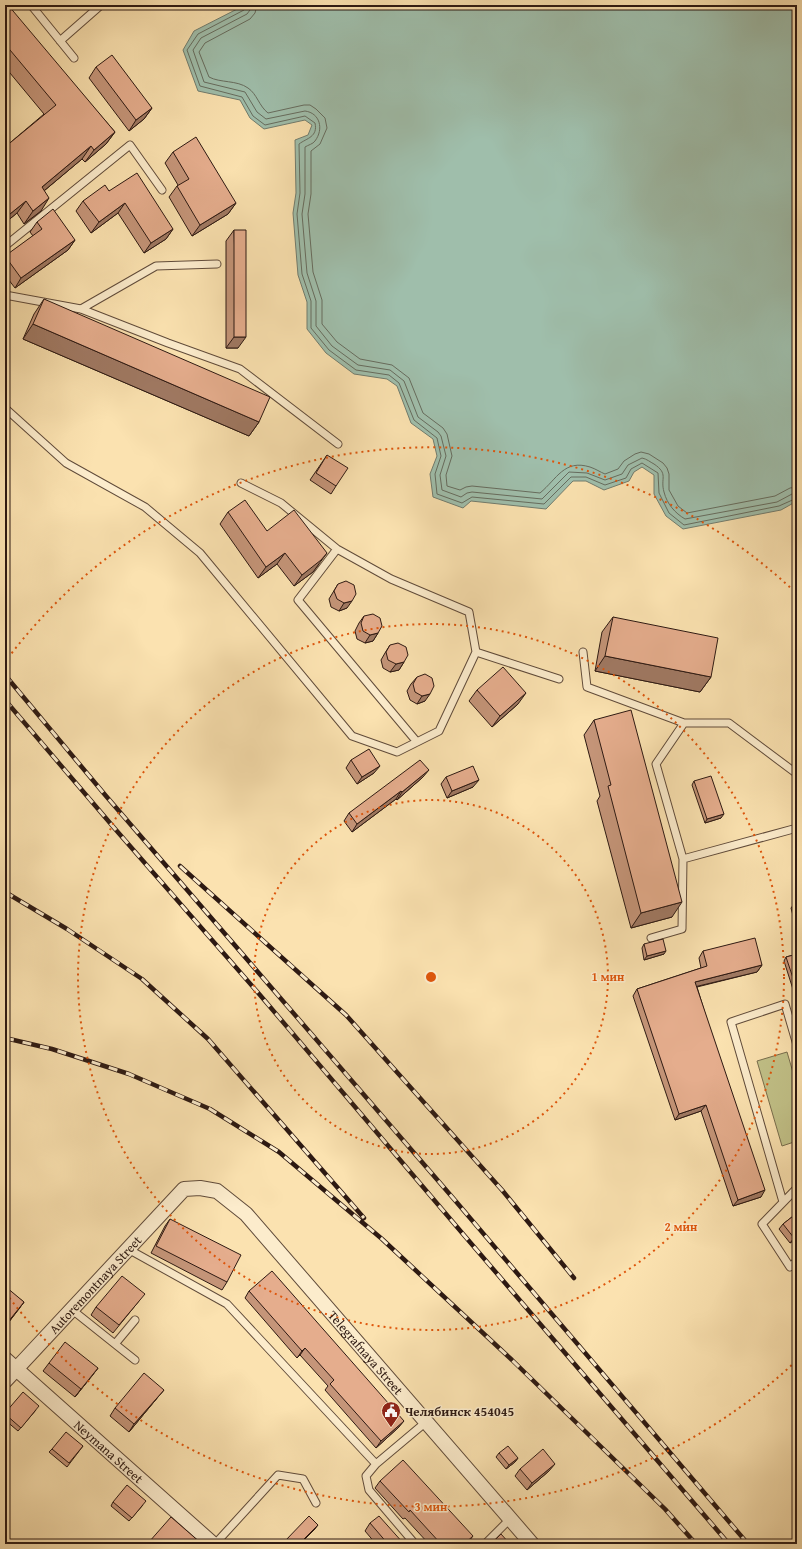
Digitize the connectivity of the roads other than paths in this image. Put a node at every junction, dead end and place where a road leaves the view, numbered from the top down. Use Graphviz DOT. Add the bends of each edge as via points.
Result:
graph roads {
  1 [pos="31,5"];
  2 [pos="101,5"];
  3 [pos="60,41"];
  4 [pos="74,58"];
  5 [pos="162,190"];
  6 [pos="5,246"];
  7 [pos="217,264"];
  8 [pos="5,295"];
  9 [pos="81,309"];
  10 [pos="5,408"];
  11 [pos="338,444"];
  12 [pos="241,484"];
  13 [pos="337,549"];
  14 [pos="476,652"];
  15 [pos="583,652"];
  16 [pos="559,679"];
  17 [pos="684,723"];
  18 [pos="417,742"];
  19 [pos="797,774"];
  20 [pos="797,828"];
  21 [pos="683,859"];
  22 [pos="651,938"];
  23 [pos="797,1045"];
  24 [pos="797,1188"];
  25 [pos="184,1189"];
  26 [pos="783,1202"];
  27 [pos="128,1249"];
  28 [pos="797,1261"];
  29 [pos="71,1309"];
  30 [pos="135,1320"];
  31 [pos="115,1344"];
  32 [pos="135,1360"];
  33 [pos="10,1364"];
  34 [pos="5,1381"];
  35 [pos="426,1422"];
  36 [pos="376,1464"];
  37 [pos="316,1503"];
  38 [pos="510,1518"];
  39 [pos="214,1544"];
  40 [pos="416,1544"];
  41 [pos="485,1544"];
  42 [pos="532,1544"];
  1 -- 3 [label="lane"];
  2 -- 3 [label="lane"];
  3 -- 4 [label="lane"];
  5 -- 6 [label="lane" via="130,145"];
  7 -- 9 [label="lane" via="156,266"];
  8 -- 9 [label="lane"];
  9 -- 11 [label="lane" via="240,369"];
  10 -- 18 [label="lane" via="66,463 145,507 200,553 352,736 397,752"];
  12 -- 13 [label="lane" via="281,503"];
  13 -- 14 [label="lane" via="390,579 469,612"];
  13 -- 18 [label="lane" via="298,600"];
  14 -- 16 [label="lane"];
  14 -- 18 [label="lane" via="439,731"];
  15 -- 17 [label="lane" via="587,687"];
  17 -- 19 [label="lane" via="729,723"];
  17 -- 21 [label="lane" via="656,764"];
  20 -- 21 [label="lane"];
  21 -- 22 [label="lane" via="682,929"];
  23 -- 26 [label="lane" via="785,1004 731,1022"];
  24 -- 26 [label="lane"];
  25 -- 27 [label="street, Autoremontnaya Street"];
  25 -- 35 [label="street, Telegrafnaya Street" via="217,1191 246,1214"];
  26 -- 28 [label="lane" via="762,1224 790,1267"];
  27 -- 29 [label="street, Autoremontnaya Street"];
  27 -- 36 [label="lane" via="227,1304"];
  29 -- 31 [label="lane"];
  29 -- 33 [label="street, Autoremontnaya Street"];
  30 -- 31 [label="lane"];
  31 -- 32 [label="lane"];
  33 -- 34 [label="street, Autoremontnaya Street"];
  33 -- 39 [label="street, Neymana Street"];
  35 -- 36 [label="lane"];
  35 -- 38 [label="street, Telegrafnaya Street"];
  36 -- 40 [label="lane" via="366,1476 369,1490"];
  37 -- 39 [label="lane" via="303,1479 278,1475"];
  38 -- 41 [label="lane"];
  38 -- 42 [label="street, Telegrafnaya Street"];
}
